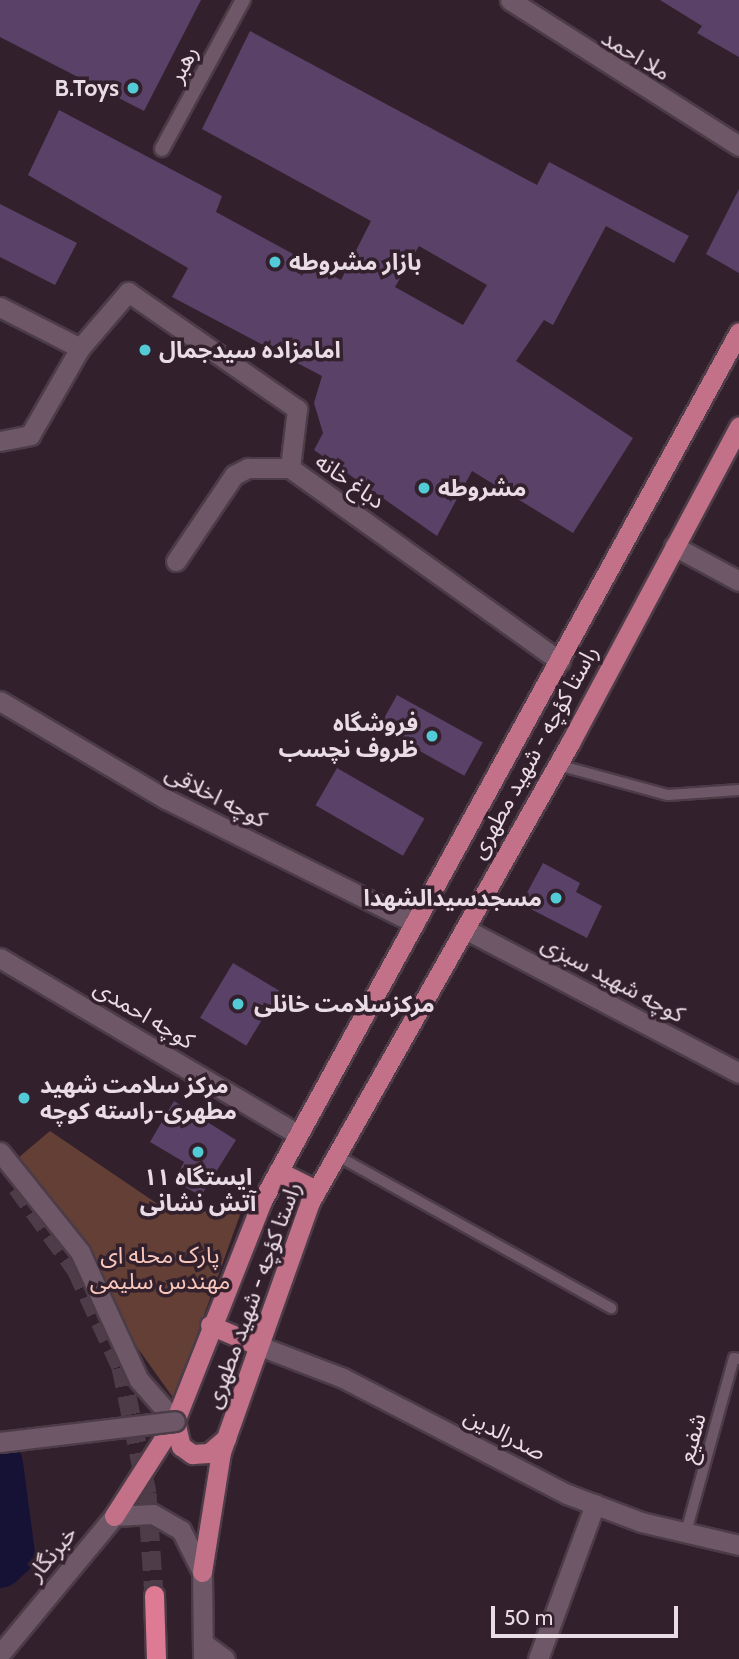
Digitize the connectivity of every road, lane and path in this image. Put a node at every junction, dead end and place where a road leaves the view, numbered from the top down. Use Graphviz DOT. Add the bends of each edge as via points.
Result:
graph roads {
  1 [pos="243,0"];
  2 [pos="510,0"];
  3 [pos="739,146"];
  4 [pos="162,149"];
  5 [pos="0,306"];
  6 [pos="739,332"];
  7 [pos="80,348"];
  8 [pos="739,426"];
  9 [pos="0,441"];
  10 [pos="290,468"];
  11 [pos="674,546"];
  12 [pos="176,561"];
  13 [pos="739,581"];
  14 [pos="560,661"];
  15 [pos="0,701"];
  16 [pos="558,765"];
  17 [pos="739,790"];
  18 [pos="415,923"];
  19 [pos="465,929"];
  20 [pos="0,958"];
  21 [pos="739,1073"];
  22 [pos="299,1135"];
  23 [pos="0,1152"];
  24 [pos="336,1156"];
  25 [pos="278,1171"];
  26 [pos="316,1190"];
  27 [pos="611,1308"];
  28 [pos="210,1325"];
  29 [pos="257,1345"];
  30 [pos="739,1359"];
  31 [pos="175,1421"];
  32 [pos="226,1438"];
  33 [pos="0,1442"];
  34 [pos="595,1504"];
  35 [pos="114,1516"];
  36 [pos="686,1532"];
  37 [pos="739,1545"];
  38 [pos="202,1572"];
  39 [pos="155,1595"];
  40 [pos="203,1651"];
  41 [pos="0,1654"];
  42 [pos="156,1659"];
  43 [pos="225,1659"];
  44 [pos="538,1659"];
  1 -- 4 [label="street, رهبر"];
  2 -- 3 [label="street, ملا احمد"];
  5 -- 7 [label="street"];
  6 -- 14 [label="main road, راستا کؤچه - شهید مطهری"];
  7 -- 9 [label="street" via="30,435"];
  7 -- 10 [label="street, دباغ خانه" via="128,292 296,409"];
  8 -- 11 [label="main road, راستا کؤچه - شهید مطهری"];
  10 -- 12 [label="street" via="248,468 234,475"];
  10 -- 14 [label="street, دباغ خانه"];
  11 -- 13 [label="street"];
  11 -- 16 [label="main road, راستا کؤچه - شهید مطهری"];
  14 -- 18 [label="main road, راستا کؤچه - شهید مطهری"];
  15 -- 18 [label="street, کوچه اخلاقی" via="166,799"];
  16 -- 17 [label="lane" via="668,795"];
  16 -- 19 [label="main road, راستا کؤچه - شهید مطهری"];
  18 -- 22 [label="main road, راستا کؤچه - شهید مطهری"];
  19 -- 21 [label="street, کوچه شهید سبزی"];
  19 -- 24 [label="main road, راستا کؤچه - شهید مطهری"];
  20 -- 22 [label="street, کوچه احمدی"];
  22 -- 25 [label="main road, راستا کؤچه - شهید مطهری"];
  23 -- 31 [label="street" via="80,1252 139,1380"];
  24 -- 26 [label="main road, راستا کؤچه - شهید مطهری"];
  24 -- 27 [label="lane"];
  25 -- 26 [label="main road"];
  25 -- 28 [label="main road, راستا کؤچه - شهید مطهری"];
  26 -- 29 [label="main road, راستا کؤچه - شهید مطهری"];
  28 -- 29 [label="main road"];
  28 -- 31 [label="main road, راستا کؤچه - شهید مطهری"];
  29 -- 32 [label="main road, راستا کؤچه - شهید مطهری"];
  29 -- 34 [label="street, صدرالدین" via="343,1378"];
  30 -- 36 [label="lane, شفیع" via="734,1358"];
  31 -- 32 [label="main road" via="181,1446 192,1454 209,1453"];
  31 -- 33 [label="street, bridge"];
  31 -- 35 [label="main road, راستا کؤچه - شهید مطهری"];
  32 -- 38 [label="main road, راستا کؤچه - شهید مطهری"];
  34 -- 36 [label="street, صدرالدین"];
  34 -- 44 [label="street"];
  35 -- 38 [label="street" via="153,1514 181,1530"];
  35 -- 41 [label="street, خبرنگار"];
  36 -- 37 [label="street, صدرالدین"];
  38 -- 40 [label="street"];
  39 -- 42 [label="highway"];
  40 -- 43 [label="street"];
}
